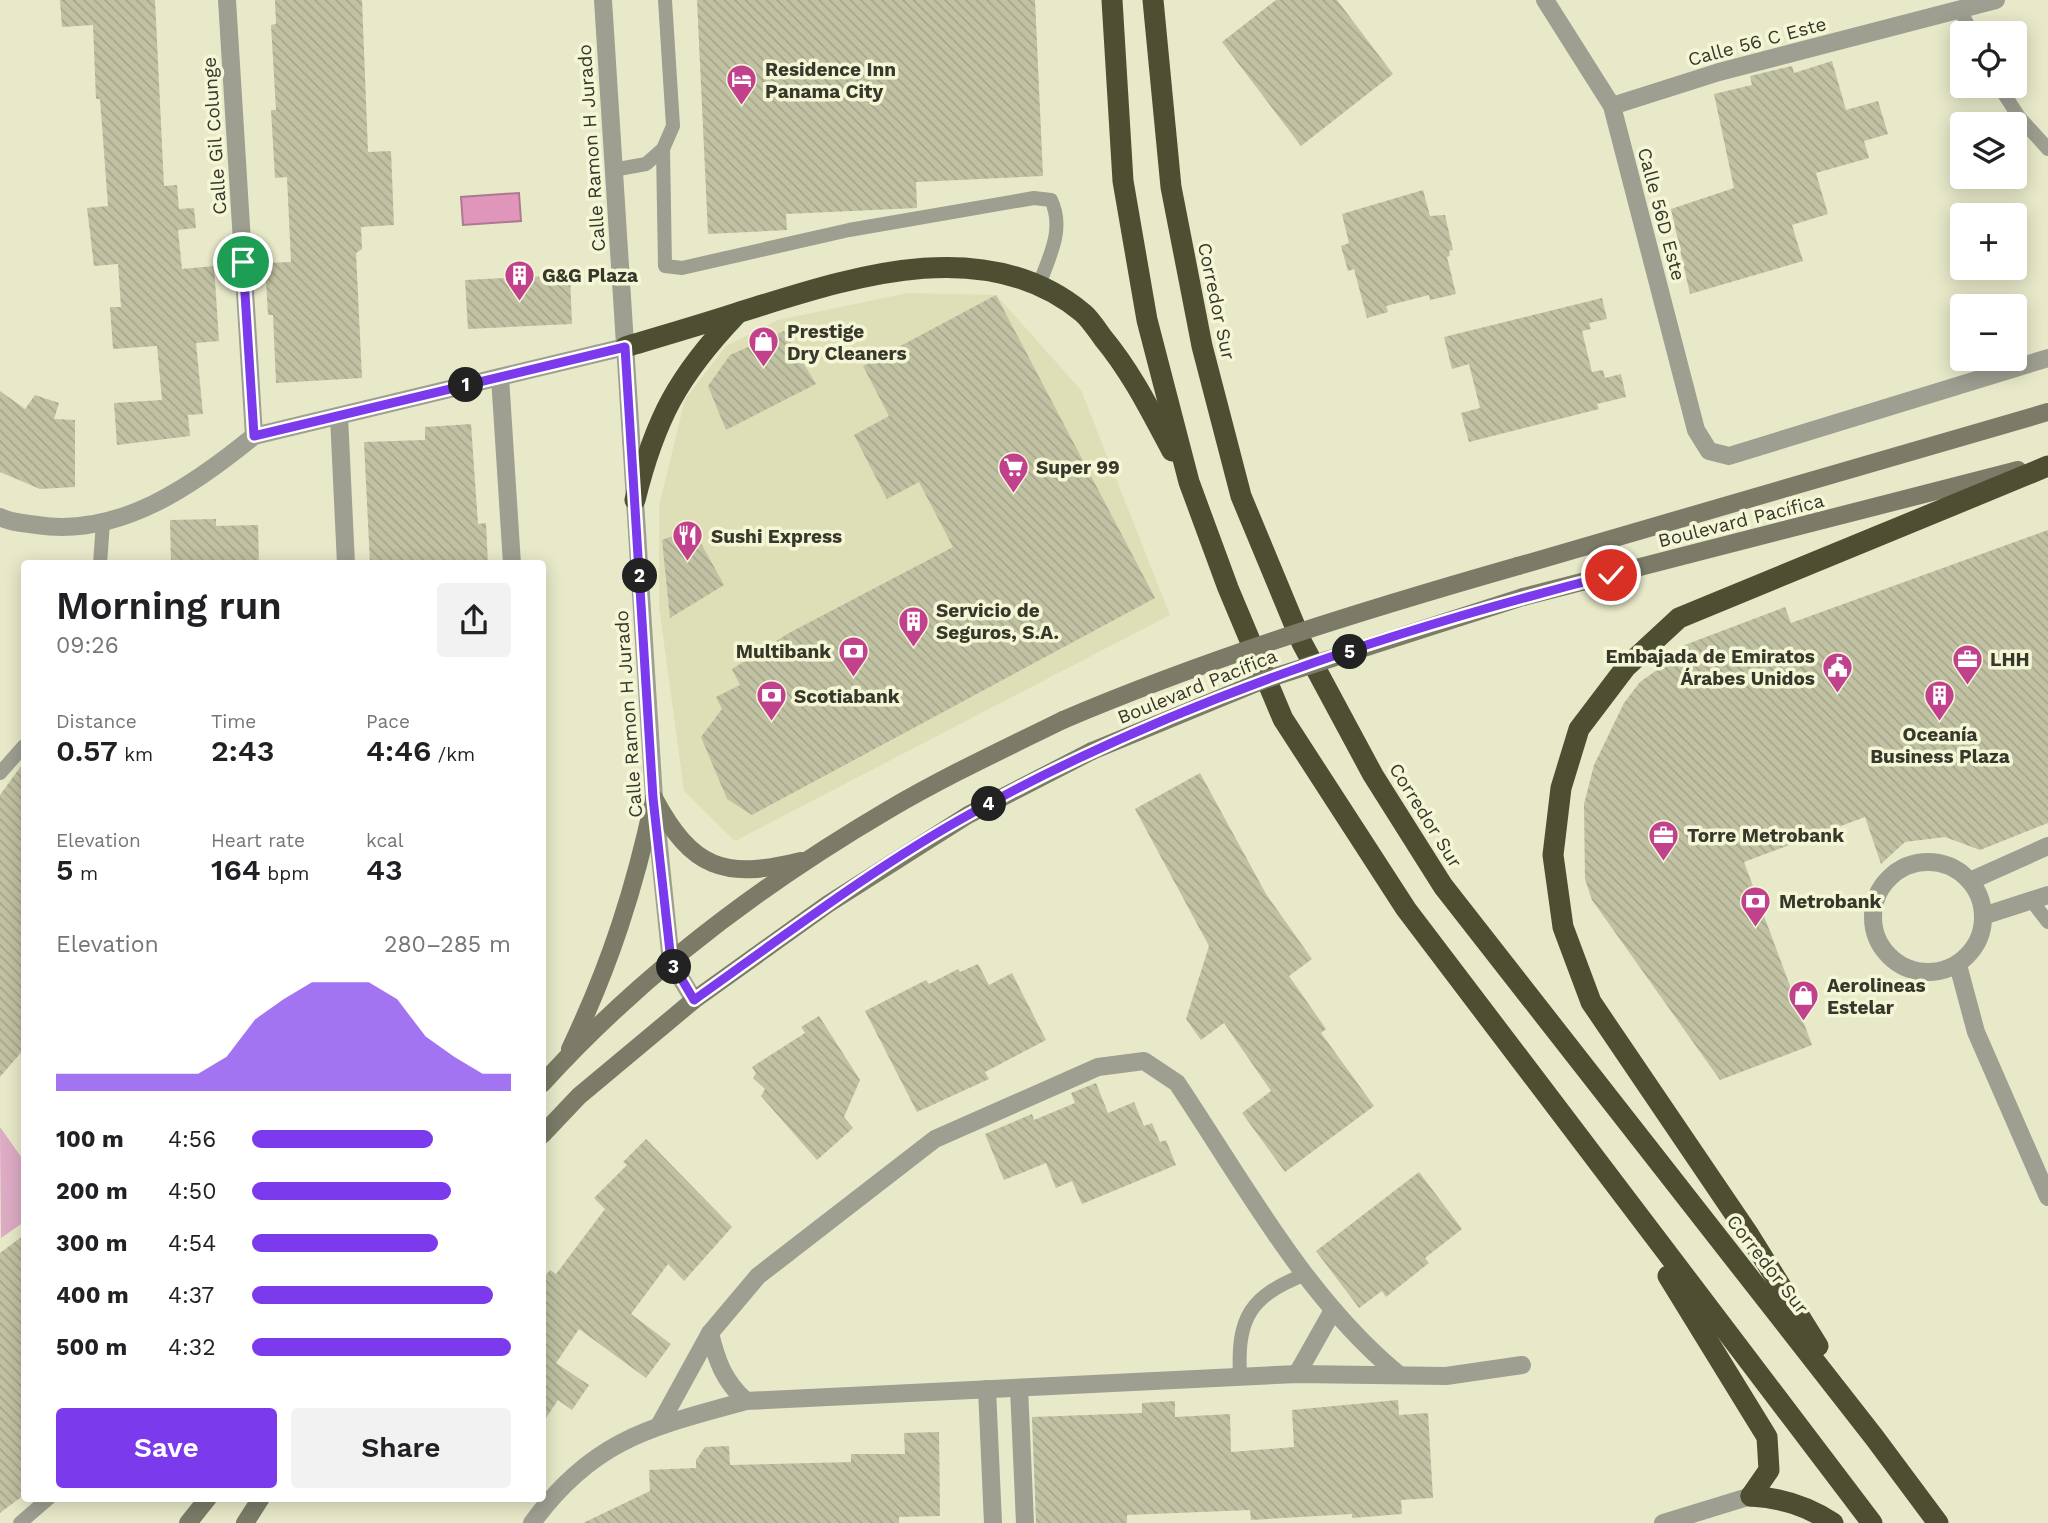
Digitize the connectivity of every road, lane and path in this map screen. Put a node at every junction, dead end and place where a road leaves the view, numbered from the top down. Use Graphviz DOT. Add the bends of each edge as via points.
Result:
graph roads {
  1 [pos="227,0"];
  2 [pos="603,0"];
  3 [pos="665,0"];
  4 [pos="1112,0"];
  5 [pos="1153,0"];
  6 [pos="1545,0"];
  7 [pos="1996,0"];
  8 [pos="1960,10"];
  9 [pos="1966,21"];
  10 [pos="2006,98"];
  11 [pos="1612,106"];
  12 [pos="663,149"];
  13 [pos="2048,149"];
  14 [pos="613,170"];
  15 [pos="1039,285"];
  16 [pos="737,313"];
  17 [pos="625,347"];
  18 [pos="2048,358"];
  19 [pos="500,376"];
  20 [pos="2048,412"];
  21 [pos="339,416"];
  22 [pos="254,436"];
  23 [pos="2048,464"];
  24 [pos="1189,482"];
  25 [pos="635,500"];
  26 [pos="0,517"];
  27 [pos="103,522"];
  28 [pos="100,560"];
  29 [pos="346,560"];
  30 [pos="512,560"];
  31 [pos="21,749"];
  32 [pos="0,773"];
  33 [pos="653,798"];
  34 [pos="2048,846"];
  35 [pos="815,857"];
  36 [pos="1970,881"];
  37 [pos="2040,897"];
  38 [pos="1983,916"];
  39 [pos="2048,922"];
  40 [pos="671,961"];
  41 [pos="1958,965"];
  42 [pos="694,1000"];
  43 [pos="565,1059"];
  44 [pos="546,1080"];
  45 [pos="546,1131"];
  46 [pos="1618,1193"];
  47 [pos="2048,1196"];
  48 [pos="1306,1274"];
  49 [pos="1332,1312"];
  50 [pos="710,1333"];
  51 [pos="1522,1365"];
  52 [pos="1297,1374"];
  53 [pos="1398,1374"];
  54 [pos="1240,1376"];
  55 [pos="1019,1388"];
  56 [pos="987,1389"];
  57 [pos="746,1401"];
  58 [pos="660,1424"];
  59 [pos="1874,1437"];
  60 [pos="1751,1496"];
  61 [pos="44,1502"];
  62 [pos="202,1502"];
  63 [pos="258,1502"];
  64 [pos="1671,1522"];
  65 [pos="20,1523"];
  66 [pos="188,1523"];
  67 [pos="245,1523"];
  68 [pos="532,1523"];
  69 [pos="993,1523"];
  70 [pos="1025,1523"];
  71 [pos="1833,1523"];
  72 [pos="1872,1523"];
  73 [pos="1938,1523"];
  1 -- 22 [label="street, Calle Gil Colunge"];
  2 -- 14 [label="street, Calle Ramon H Jurado"];
  3 -- 12 [label="lane" via="673,126"];
  4 -- 24 [label="highway" via="1123,181 1147,320"];
  5 -- 59 [label="highway, Corredor Sur" via="1171,187 1202,346 1241,496 1302,643 1373,775 1443,887"];
  6 -- 11 [label="street, Calle 56D Este"];
  7 -- 8 [label="street, Calle 56 C Este"];
  8 -- 9 [label="lane"];
  8 -- 11 [label="street, Calle 56 C Este" via="1718,72"];
  10 -- 13 [label="lane"];
  11 -- 18 [label="street, Calle 56D Este" via="1696,430 1709,451 1729,456"];
  12 -- 14 [label="lane" via="646,164"];
  12 -- 15 [label="lane" via="663,263 668,268 1015,199 1051,200 1057,235"];
  14 -- 17 [label="street, Calle Ramon H Jurado"];
  15 -- 16 [label="highway" via="989,269 924,267 805,291"];
  15 -- 24 [label="highway" via="1084,314 1129,370"];
  16 -- 17 [label="highway"];
  16 -- 25 [label="highway" via="700,353 670,398 648,448"];
  17 -- 19 [label="street"];
  17 -- 25 [label="street, Calle Ramon H Jurado"];
  19 -- 21 [label="street"];
  19 -- 30 [label="street"];
  20 -- 35 [label="street, Boulevard Pacífica, bridge" via="1362,610 1136,689 1063,720 888,810"];
  21 -- 22 [label="street"];
  21 -- 29 [label="street"];
  22 -- 27 [label="street" via="212,471 160,502"];
  23 -- 42 [label="street, Boulevard Pacífica, bridge" via="1523,597 1264,680 1092,751 968,815 828,904"];
  23 -- 59 [label="highway" via="1679,618 1626,667 1579,729 1561,788 1553,855 1562,915 1591,1002 1749,1235"];
  24 -- 46 [label="highway" via="1283,719 1406,909"];
  25 -- 33 [label="street, Calle Ramon H Jurado"];
  26 -- 27 [label="street" via="58,529"];
  27 -- 28 [label="lane"];
  31 -- 32 [label="lane"];
  33 -- 35 [label="street" via="676,834 702,860 733,870 766,870"];
  33 -- 40 [label="street, Calle Ramon H Jurado"];
  33 -- 43 [label="street" via="639,869 618,938"];
  34 -- 36 [label="street"];
  35 -- 40 [label="street, Boulevard Pacífica"];
  36 -- 38 [label="street" via="1980,897"];
  36 -- 41 [label="street" via="1940,863 1904,867 1878,891 1872,909 1879,944 1898,964 1923,973"];
  37 -- 38 [label="street"];
  37 -- 39 [label="lane"];
  38 -- 41 [label="street" via="1981,935"];
  40 -- 42 [label="street, Calle Ramon H Jurado"];
  40 -- 43 [label="street, Boulevard Pacífica"];
  41 -- 47 [label="street" via="1976,1032"];
  42 -- 45 [label="street, Boulevard Pacífica" via="579,1096"];
  43 -- 44 [label="street, Boulevard Pacífica"];
  46 -- 60 [label="highway" via="1767,1437 1769,1470"];
  46 -- 72 [label="highway"];
  48 -- 49 [label="street"];
  48 -- 50 [label="street" via="1177,1083 1144,1061 1098,1067 935,1139 758,1276"];
  48 -- 54 [label="lane" via="1274,1287 1250,1311 1239,1343"];
  49 -- 52 [label="street"];
  49 -- 53 [label="street"];
  50 -- 57 [label="street" via="719,1368"];
  50 -- 58 [label="street"];
  51 -- 53 [label="street" via="1446,1376"];
  52 -- 53 [label="street"];
  52 -- 54 [label="street"];
  54 -- 55 [label="street"];
  55 -- 56 [label="street"];
  55 -- 70 [label="street"];
  56 -- 57 [label="street"];
  56 -- 69 [label="street"];
  57 -- 58 [label="street"];
  58 -- 68 [label="street" via="604,1450 555,1491"];
  59 -- 73 [label="highway, Corredor Sur"];
  60 -- 64 [label="street"];
  60 -- 71 [label="highway" via="1810,1508"];
  61 -- 65 [label="lane"];
  62 -- 66 [label="street"];
  63 -- 67 [label="street"];
}
